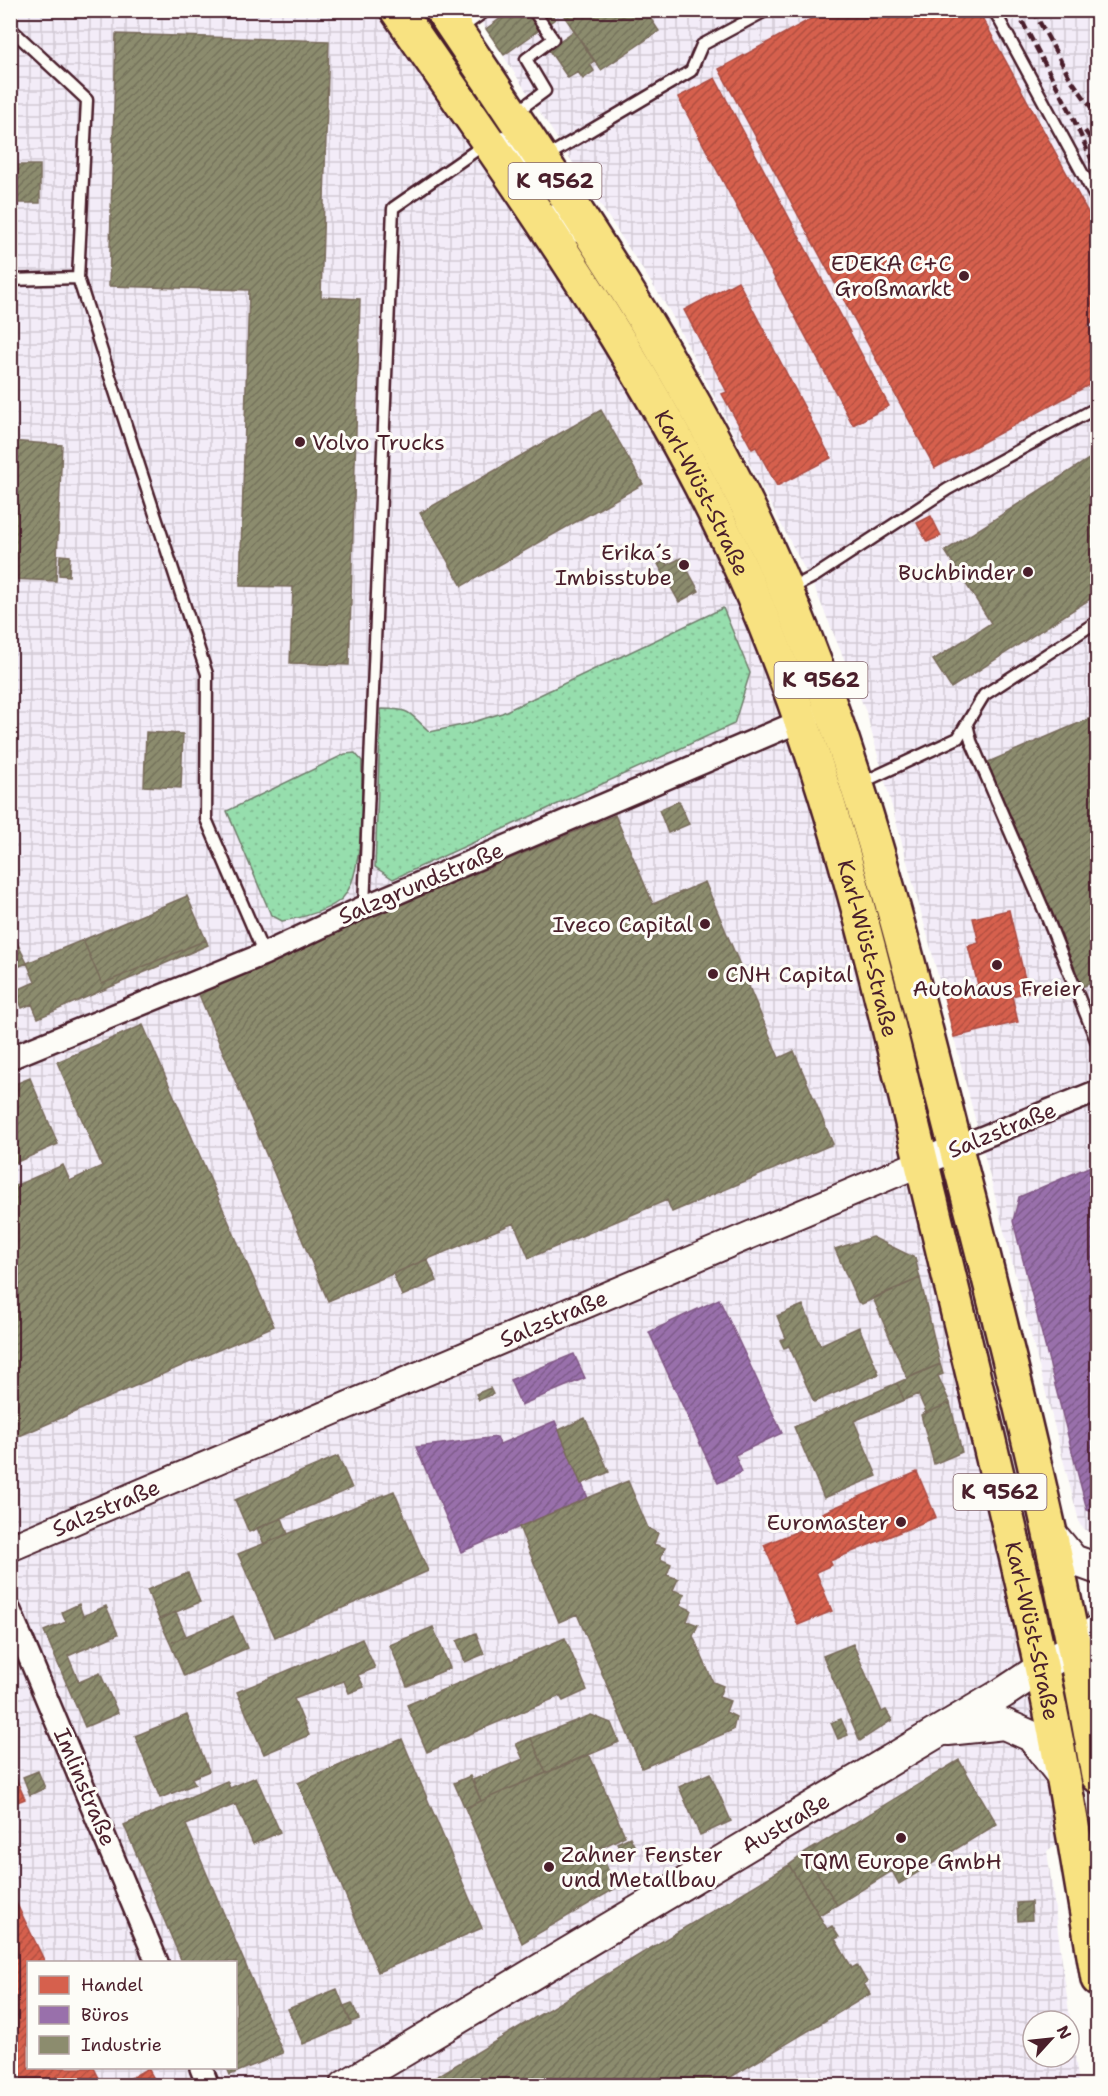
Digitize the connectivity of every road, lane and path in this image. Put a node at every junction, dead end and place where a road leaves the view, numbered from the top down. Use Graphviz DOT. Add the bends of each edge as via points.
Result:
graph roads {
  1 [pos="398,10"];
  2 [pos="488,10"];
  3 [pos="532,10"];
  4 [pos="767,10"];
  5 [pos="994,10"];
  6 [pos="449,21"];
  7 [pos="10,28"];
  8 [pos="511,115"];
  9 [pos="488,142"];
  10 [pos="543,183"];
  11 [pos="1098,202"];
  12 [pos="78,278"];
  13 [pos="10,280"];
  14 [pos="1098,407"];
  15 [pos="786,591"];
  16 [pos="1098,621"];
  17 [pos="831,707"];
  18 [pos="800,721"];
  19 [pos="967,724"];
  20 [pos="858,784"];
  21 [pos="364,907"];
  22 [pos="264,954"];
  23 [pos="1098,1045"];
  24 [pos="10,1058"];
  25 [pos="1098,1091"];
  26 [pos="956,1148"];
  27 [pos="921,1163"];
  28 [pos="1050,1532"];
  29 [pos="10,1548"];
  30 [pos="1098,1569"];
  31 [pos="10,1611"];
  32 [pos="1086,1638"];
  33 [pos="1042,1668"];
  34 [pos="939,1731"];
  35 [pos="1098,1776"];
  36 [pos="1063,1777"];
  37 [pos="158,1961"];
  38 [pos="1098,1979"];
  39 [pos="202,2069"];
  40 [pos="208,2085"];
  41 [pos="345,2085"];
  1 -- 9 [label="main road, Karl-Wüst-Straße / K 9562"];
  2 -- 6 [label="lane"];
  3 -- 8 [label="lane" via="552,39 526,58 545,91"];
  4 -- 10 [label="lane" via="702,45 691,71"];
  5 -- 11 [label="lane"];
  6 -- 8 [label="main road, Karl-Wüst-Straße / K 9562"];
  7 -- 12 [label="lane" via="87,100"];
  8 -- 10 [label="main road, Karl-Wüst-Straße / K 9562"];
  9 -- 10 [label="lane" via="502,136"];
  9 -- 18 [label="main road, Karl-Wüst-Straße / K 9562" via="637,368 695,475 744,575"];
  9 -- 21 [label="lane" via="393,208"];
  10 -- 15 [label="main road, Karl-Wüst-Straße / K 9562" via="590,234 646,319 699,410"];
  12 -- 13 [label="lane"];
  12 -- 22 [label="lane" via="207,674 206,819"];
  14 -- 15 [label="lane" via="948,489"];
  15 -- 17 [label="main road, Karl-Wüst-Straße / K 9562"];
  16 -- 19 [label="lane" via="984,695"];
  17 -- 18 [label="street, Salzgrundstraße"];
  17 -- 20 [label="main road, Karl-Wüst-Straße / K 9562"];
  18 -- 21 [label="street, Salzgrundstraße"];
  18 -- 27 [label="main road, Karl-Wüst-Straße / K 9562" via="859,909"];
  19 -- 20 [label="lane" via="958,738"];
  19 -- 23 [label="lane"];
  20 -- 26 [label="main road, Karl-Wüst-Straße / K 9562" via="890,891"];
  21 -- 22 [label="street, Salzgrundstraße"];
  22 -- 24 [label="street, Salzgrundstraße"];
  25 -- 26 [label="street, Salzstraße"];
  26 -- 27 [label="street, Salzstraße"];
  26 -- 28 [label="main road, Karl-Wüst-Straße / K 9562"];
  27 -- 29 [label="street, Salzstraße"];
  27 -- 33 [label="main road, Karl-Wüst-Straße / K 9562"];
  28 -- 30 [label="main road" via="1072,1560"];
  28 -- 32 [label="main road, Karl-Wüst-Straße / K 9562"];
  31 -- 37 [label="street, Imlinstraße"];
  32 -- 33 [label="main road, Austraße"];
  32 -- 35 [label="main road, Karl-Wüst-Straße / K 9562"];
  33 -- 34 [label="main road, Austraße"];
  33 -- 36 [label="main road, Karl-Wüst-Straße / K 9562"];
  34 -- 36 [label="main road" via="1004,1724 1031,1736"];
  34 -- 41 [label="main road, Austraße"];
  36 -- 38 [label="main road, Karl-Wüst-Straße / K 9562"];
  39 -- 40 [label="street"];
}
